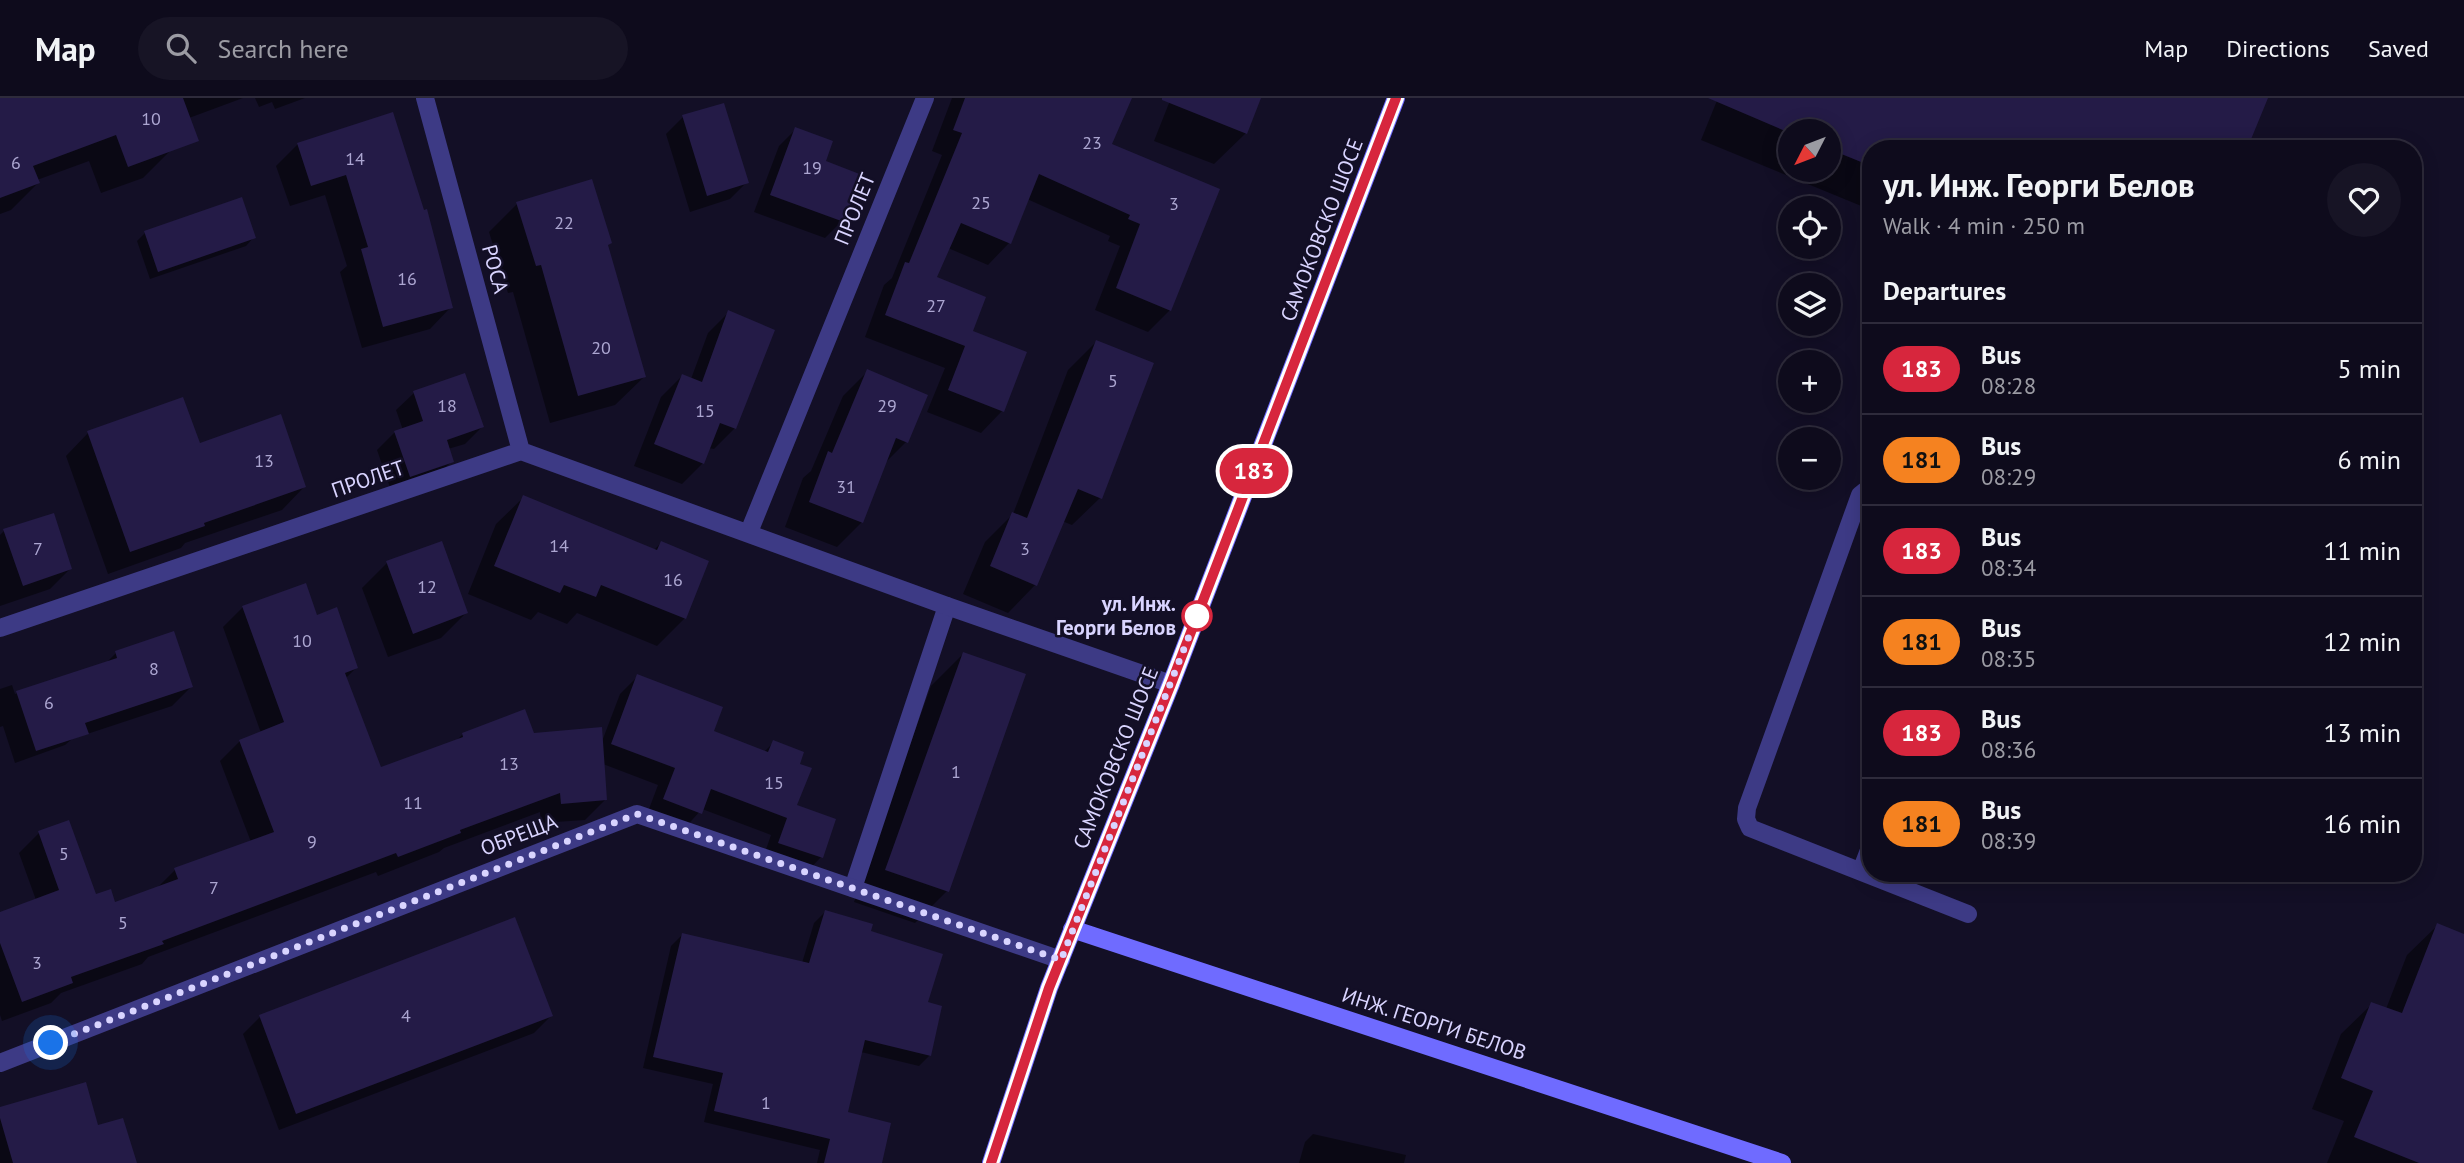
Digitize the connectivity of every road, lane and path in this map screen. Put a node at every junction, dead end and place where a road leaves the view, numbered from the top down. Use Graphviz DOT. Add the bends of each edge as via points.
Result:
graph roads {
  1 [pos="425,98"];
  2 [pos="925,98"];
  3 [pos="1396,98"];
  4 [pos="521,451"];
  5 [pos="1862,493"];
  6 [pos="749,532"];
  7 [pos="947,606"];
  8 [pos="0,628"];
  9 [pos="1171,684"];
  10 [pos="1861,871"];
  11 [pos="1888,882"];
  12 [pos="853,888"];
  13 [pos="1968,914"];
  14 [pos="1072,929"];
  15 [pos="1061,960"];
  16 [pos="0,1063"];
  17 [pos="991,1163"];
  18 [pos="1782,1163"];
  1 -- 4 [label="street, РОСА"];
  2 -- 6 [label="street, ПРОЛЕТ"];
  3 -- 9 [label="main road, САМОКОВСКО ШОСЕ"];
  4 -- 6 [label="street"];
  4 -- 8 [label="street, ПРОЛЕТ"];
  5 -- 10 [label="street" via="1746,819 1750,828"];
  6 -- 7 [label="street"];
  7 -- 9 [label="street"];
  7 -- 12 [label="street"];
  9 -- 14 [label="main road, САМОКОВСКО ШОСЕ"];
  11 -- 13 [label="street"];
  12 -- 15 [label="street, ОБРЕЩА"];
  12 -- 16 [label="street, ОБРЕЩА" via="637,814"];
  14 -- 15 [label="main road, САМОКОВСКО ШОСЕ"];
  14 -- 18 [label="main road, ИНЖ. ГЕОРГИ БЕЛОВ"];
  15 -- 17 [label="main road, САМОКОВСКО ШОСЕ"];
}
